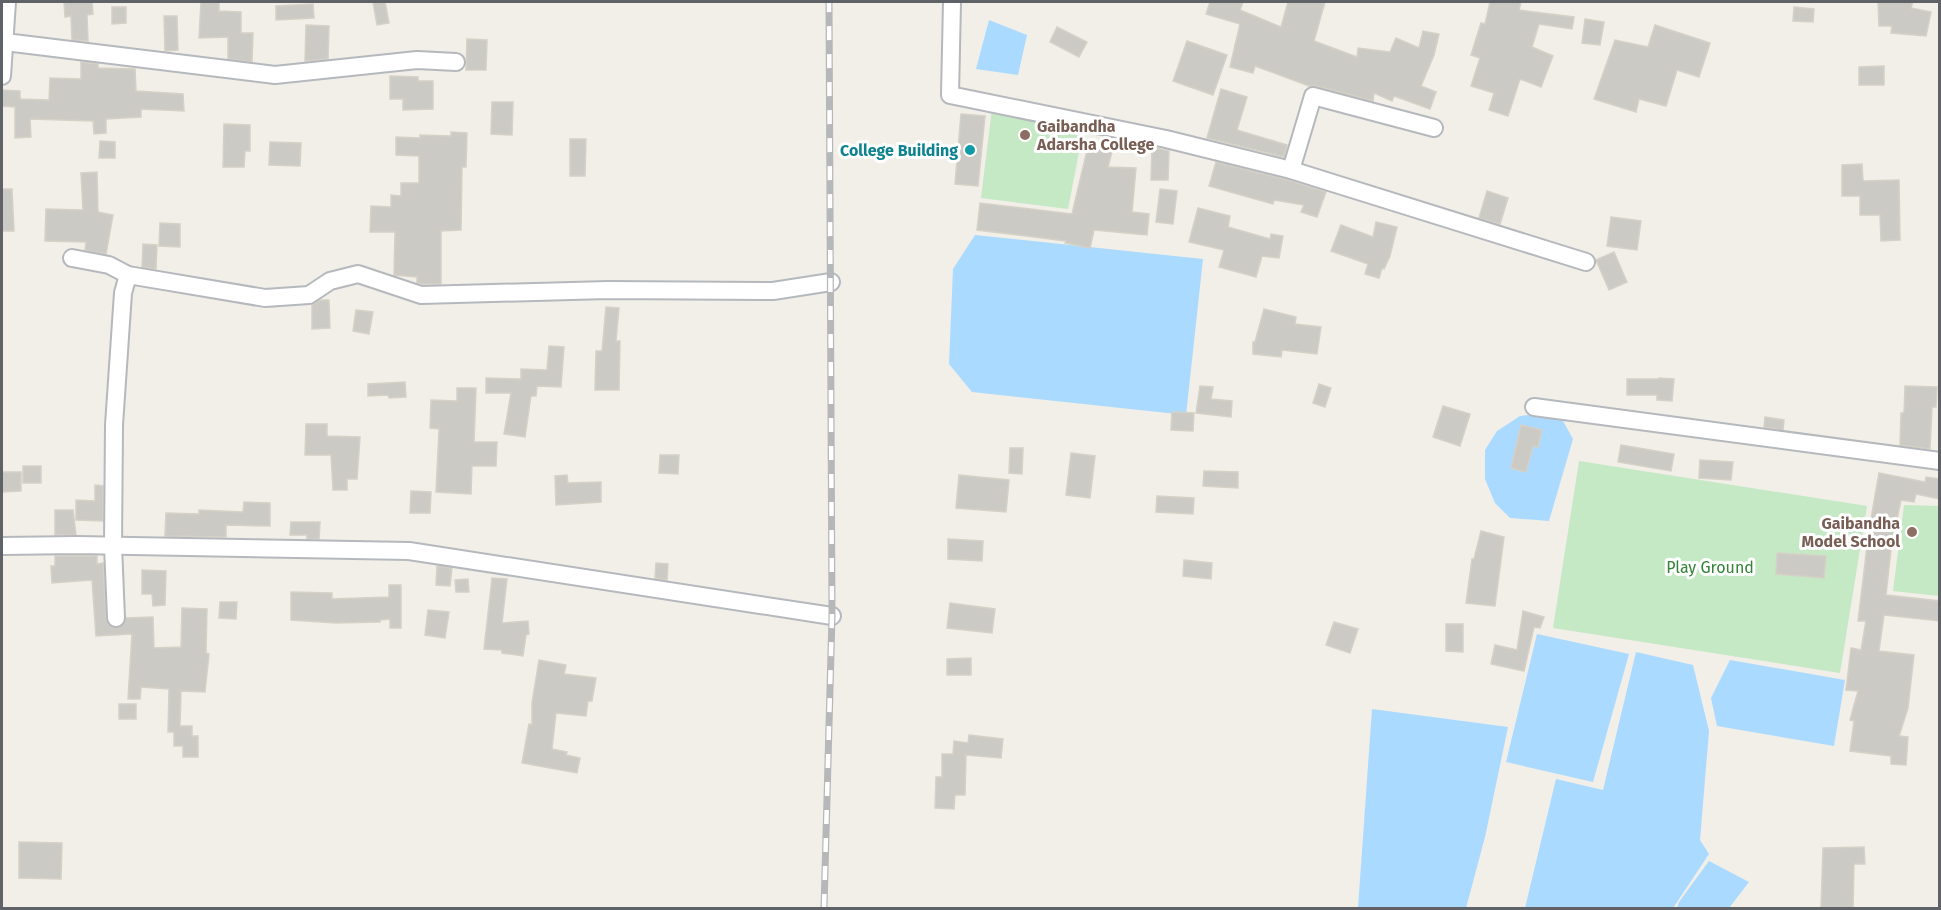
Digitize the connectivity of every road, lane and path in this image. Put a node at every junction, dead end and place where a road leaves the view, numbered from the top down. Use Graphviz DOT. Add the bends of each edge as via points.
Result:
graph roads {
  1 [pos="7,2"];
  2 [pos="952,2"];
  3 [pos="4,42"];
  4 [pos="456,62"];
  5 [pos="2,76"];
  6 [pos="1434,128"];
  7 [pos="1291,170"];
  8 [pos="72,258"];
  9 [pos="1586,262"];
  10 [pos="128,275"];
  11 [pos="831,282"];
  12 [pos="1534,407"];
  13 [pos="1940,461"];
  14 [pos="2,546"];
  15 [pos="113,546"];
  16 [pos="832,616"];
  17 [pos="116,618"];
  1 -- 3 [label="street"];
  2 -- 7 [label="street" via="950,95 1166,139"];
  3 -- 4 [label="street" via="275,75 417,60"];
  3 -- 5 [label="street"];
  6 -- 7 [label="street" via="1312,96"];
  7 -- 9 [label="street"];
  8 -- 10 [label="street" via="109,265"];
  10 -- 11 [label="street" via="265,298 309,295 330,281 358,274 421,295 773,291"];
  10 -- 15 [label="street" via="123,293 115,414"];
  12 -- 13 [label="street"];
  14 -- 15 [label="street"];
  15 -- 16 [label="street" via="409,551"];
  15 -- 17 [label="street"];
}
